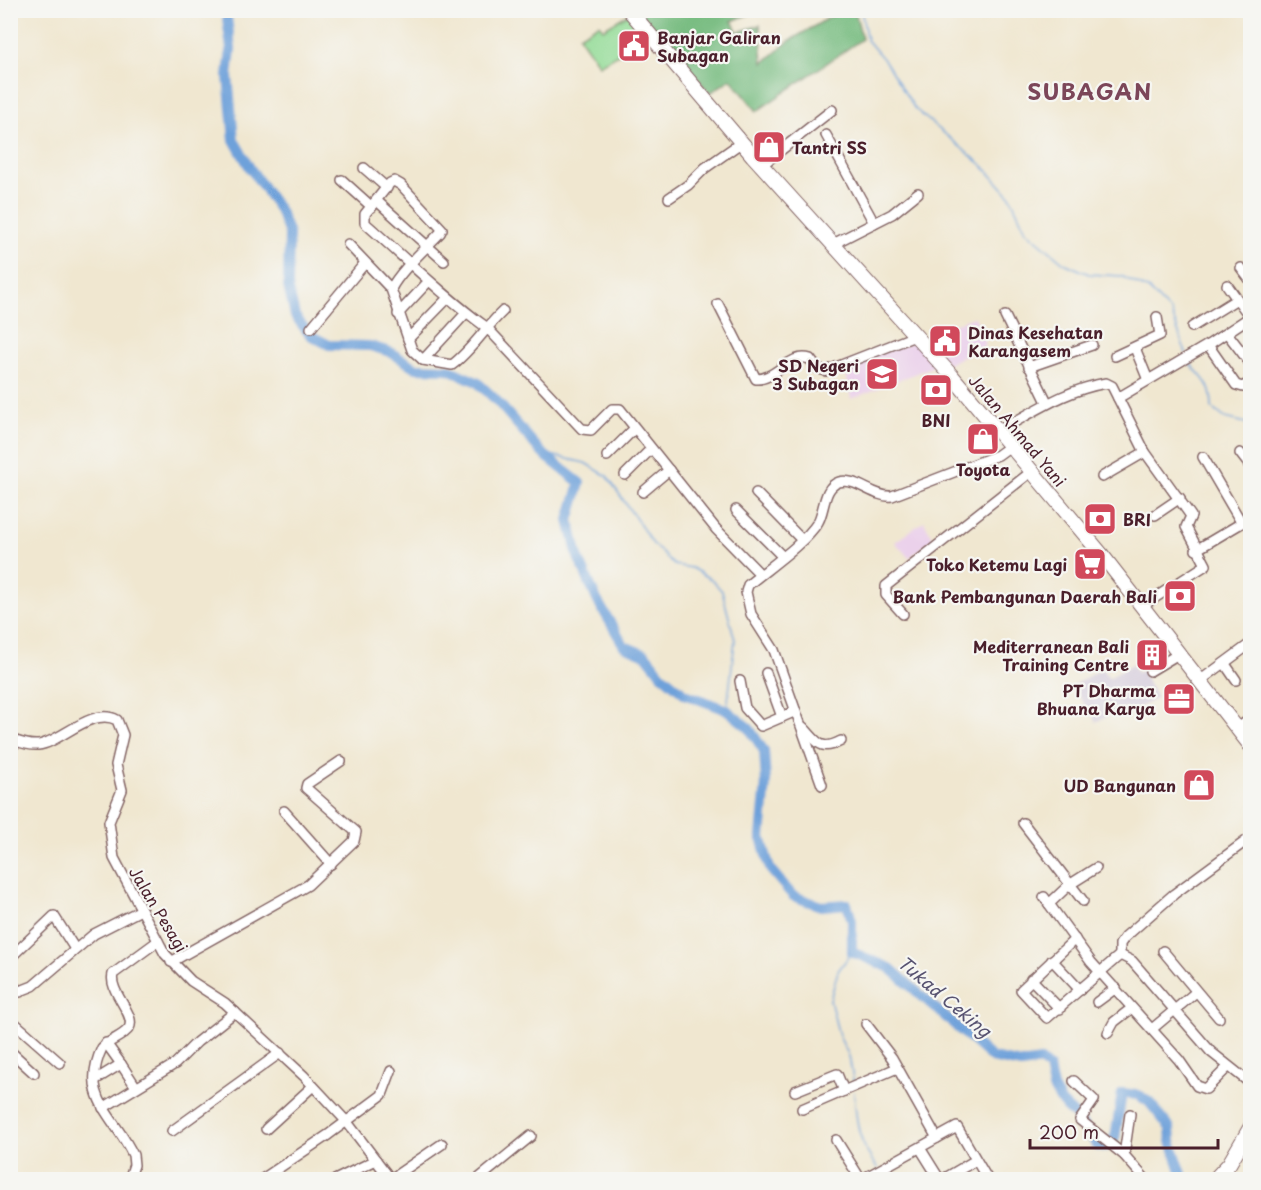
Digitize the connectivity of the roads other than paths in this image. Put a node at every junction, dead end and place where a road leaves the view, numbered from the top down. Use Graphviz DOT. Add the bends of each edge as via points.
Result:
graph roads {
  1 [pos="629,10"];
  2 [pos="832,110"];
  3 [pos="826,135"];
  4 [pos="742,142"];
  5 [pos="762,165"];
  6 [pos="364,168"];
  7 [pos="342,180"];
  8 [pos="387,188"];
  9 [pos="918,193"];
  10 [pos="669,198"];
  11 [pos="374,204"];
  12 [pos="874,223"];
  13 [pos="348,244"];
  14 [pos="834,244"];
  15 [pos="428,246"];
  16 [pos="444,261"];
  17 [pos="365,262"];
  18 [pos="411,266"];
  19 [pos="1241,268"];
  20 [pos="1251,280"];
  21 [pos="428,282"];
  22 [pos="1227,285"];
  23 [pos="391,289"];
  24 [pos="447,298"];
  25 [pos="1237,299"];
  26 [pos="718,304"];
  27 [pos="503,311"];
  28 [pos="466,313"];
  29 [pos="399,314"];
  30 [pos="1005,316"];
  31 [pos="1157,317"];
  32 [pos="1250,317"];
  33 [pos="486,327"];
  34 [pos="1192,327"];
  35 [pos="311,328"];
  36 [pos="1227,333"];
  37 [pos="915,336"];
  38 [pos="408,339"];
  39 [pos="1092,345"];
  40 [pos="1208,345"];
  41 [pos="1135,348"];
  42 [pos="1115,356"];
  43 [pos="423,360"];
  44 [pos="1251,363"];
  45 [pos="1029,367"];
  46 [pos="1148,380"];
  47 [pos="1251,382"];
  48 [pos="1118,398"];
  49 [pos="1047,402"];
  50 [pos="634,429"];
  51 [pos="998,431"];
  52 [pos="1009,447"];
  53 [pos="651,449"];
  54 [pos="1145,452"];
  55 [pos="1240,453"];
  56 [pos="607,456"];
  57 [pos="1203,457"];
  58 [pos="1251,466"];
  59 [pos="669,470"];
  60 [pos="1031,472"];
  61 [pos="625,475"];
  62 [pos="1102,477"];
  63 [pos="643,492"];
  64 [pos="756,493"];
  65 [pos="1180,498"];
  66 [pos="736,510"];
  67 [pos="1155,515"];
  68 [pos="1246,520"];
  69 [pos="801,538"];
  70 [pos="1196,550"];
  71 [pos="782,556"];
  72 [pos="760,574"];
  73 [pos="1142,606"];
  74 [pos="903,614"];
  75 [pos="1251,644"];
  76 [pos="1180,653"];
  77 [pos="1225,664"];
  78 [pos="1150,672"];
  79 [pos="766,673"];
  80 [pos="1200,680"];
  81 [pos="1236,680"];
  82 [pos="740,681"];
  83 [pos="796,711"];
  84 [pos="782,717"];
  85 [pos="1251,719"];
  86 [pos="801,725"];
  87 [pos="1238,728"];
  88 [pos="10,739"];
  89 [pos="841,741"];
  90 [pos="1251,745"];
  91 [pos="340,761"];
  92 [pos="822,785"];
  93 [pos="284,812"];
  94 [pos="1023,823"];
  95 [pos="1251,838"];
  96 [pos="331,864"];
  97 [pos="1096,868"];
  98 [pos="1069,885"];
  99 [pos="1083,901"];
  100 [pos="141,910"];
  101 [pos="1075,939"];
  102 [pos="158,941"];
  103 [pos="75,949"];
  104 [pos="1163,951"];
  105 [pos="1120,955"];
  106 [pos="10,958"];
  107 [pos="1052,960"];
  108 [pos="171,962"];
  109 [pos="1100,971"];
  110 [pos="1031,979"];
  111 [pos="10,982"];
  112 [pos="1116,988"];
  113 [pos="1080,990"];
  114 [pos="1196,992"];
  115 [pos="15,994"];
  116 [pos="1097,1002"];
  117 [pos="1132,1008"];
  118 [pos="1060,1009"];
  119 [pos="1173,1011"];
  120 [pos="235,1012"];
  121 [pos="1219,1018"];
  122 [pos="10,1019"];
  123 [pos="866,1024"];
  124 [pos="1152,1029"];
  125 [pos="1108,1033"];
  126 [pos="106,1043"];
  127 [pos="10,1051"];
  128 [pos="280,1053"];
  129 [pos="60,1063"];
  130 [pos="121,1064"];
  131 [pos="1228,1066"];
  132 [pos="897,1068"];
  133 [pos="391,1071"];
  134 [pos="34,1073"];
  135 [pos="95,1080"];
  136 [pos="1074,1081"];
  137 [pos="1251,1083"];
  138 [pos="313,1086"];
  139 [pos="136,1087"];
  140 [pos="795,1091"];
  141 [pos="844,1091"];
  142 [pos="103,1108"];
  143 [pos="802,1109"];
  144 [pos="1130,1114"];
  145 [pos="346,1122"];
  146 [pos="1251,1128"];
  147 [pos="266,1129"];
  148 [pos="172,1131"];
  149 [pos="531,1136"];
  150 [pos="937,1138"];
  151 [pos="836,1140"];
  152 [pos="442,1144"];
  153 [pos="920,1148"];
  154 [pos="1124,1155"];
  155 [pos="376,1160"];
  156 [pos="976,1160"];
  157 [pos="389,1177"];
  158 [pos="129,1179"];
  159 [pos="261,1179"];
  160 [pos="335,1179"];
  161 [pos="372,1179"];
  162 [pos="477,1179"];
  163 [pos="861,1179"];
  164 [pos="941,1179"];
  165 [pos="988,1179"];
  166 [pos="1146,1179"];
  167 [pos="1214,1179"];
  1 -- 4 [label="highway, Jalan Ahmad Yani"];
  2 -- 5 [label="street"];
  3 -- 12 [label="street"];
  4 -- 5 [label="highway, Jalan Ahmad Yani"];
  4 -- 10 [label="street"];
  5 -- 14 [label="highway, Jalan Ahmad Yani"];
  6 -- 8 [label="street"];
  7 -- 11 [label="street"];
  8 -- 11 [label="street"];
  8 -- 15 [label="street" via="392,182 398,183 440,225 441,231"];
  9 -- 12 [label="street"];
  11 -- 15 [label="street"];
  11 -- 18 [label="street" via="363,217 365,223"];
  12 -- 14 [label="street"];
  13 -- 17 [label="street"];
  14 -- 37 [label="highway, Jalan Ahmad Yani"];
  15 -- 16 [label="street"];
  15 -- 18 [label="street"];
  17 -- 23 [label="street"];
  17 -- 35 [label="street"];
  18 -- 21 [label="street"];
  18 -- 23 [label="street"];
  19 -- 20 [label="street"];
  21 -- 24 [label="street"];
  21 -- 29 [label="street"];
  22 -- 25 [label="street"];
  23 -- 29 [label="street"];
  24 -- 28 [label="street"];
  24 -- 38 [label="street"];
  25 -- 32 [label="street"];
  25 -- 34 [label="street"];
  26 -- 37 [label="street" via="756,379 769,376 801,357 810,358 817,368 826,371"];
  27 -- 33 [label="street"];
  28 -- 33 [label="street"];
  28 -- 43 [label="street"];
  29 -- 38 [label="street"];
  30 -- 45 [label="street"];
  31 -- 41 [label="street" via="1161,334"];
  32 -- 36 [label="street"];
  33 -- 43 [label="street" via="452,365"];
  33 -- 50 [label="street" via="582,429 591,430 616,407"];
  36 -- 40 [label="street"];
  36 -- 44 [label="street"];
  37 -- 51 [label="highway, Jalan Ahmad Yani"];
  38 -- 43 [label="street" via="412,350"];
  39 -- 45 [label="street"];
  40 -- 46 [label="street"];
  40 -- 47 [label="street" via="1236,385 1242,387"];
  41 -- 42 [label="street"];
  41 -- 46 [label="street"];
  45 -- 49 [label="street"];
  46 -- 48 [label="street"];
  48 -- 49 [label="street" via="1106,382"];
  48 -- 54 [label="street"];
  49 -- 51 [label="street"];
  50 -- 53 [label="street"];
  50 -- 56 [label="street"];
  51 -- 52 [label="highway, Jalan Ahmad Yani"];
  52 -- 60 [label="highway, Jalan Ahmad Yani"];
  52 -- 69 [label="street" via="998,455 892,496 849,482 837,483 829,490 817,523"];
  53 -- 59 [label="street"];
  53 -- 61 [label="street"];
  54 -- 62 [label="street"];
  54 -- 65 [label="street"];
  55 -- 58 [label="street"];
  57 -- 68 [label="street"];
  59 -- 63 [label="street"];
  59 -- 72 [label="street" via="716,529"];
  60 -- 73 [label="highway, Jalan Ahmad Yani"];
  60 -- 74 [label="street" via="886,586 886,595"];
  64 -- 69 [label="street"];
  65 -- 67 [label="street"];
  65 -- 70 [label="street" via="1191,516 1186,525"];
  66 -- 71 [label="street"];
  68 -- 70 [label="street"];
  69 -- 71 [label="street"];
  70 -- 73 [label="street" via="1206,566"];
  71 -- 72 [label="street"];
  72 -- 83 [label="street" via="748,585 748,602 774,650"];
  73 -- 76 [label="highway, Jalan Ahmad Yani"];
  75 -- 77 [label="street"];
  76 -- 78 [label="street"];
  76 -- 80 [label="highway, Jalan Ahmad Yani"];
  77 -- 80 [label="street"];
  77 -- 81 [label="street"];
  79 -- 84 [label="street"];
  80 -- 87 [label="highway, Jalan Ahmad Yani"];
  82 -- 84 [label="street" via="745,708 761,726"];
  83 -- 84 [label="street"];
  83 -- 86 [label="street"];
  85 -- 87 [label="street"];
  86 -- 89 [label="street" via="822,747"];
  86 -- 92 [label="street"];
  87 -- 90 [label="highway, Jalan Ahmad Yani"];
  88 -- 100 [label="street, Jalan Pesagi" via="37,745 94,720 113,717 120,723 123,735 116,765 122,790 109,828 116,866"];
  91 -- 96 [label="street" via="306,788 356,832 354,841"];
  93 -- 96 [label="street"];
  94 -- 98 [label="street"];
  95 -- 105 [label="street" via="1174,894 1125,937"];
  96 -- 108 [label="street" via="308,885"];
  97 -- 98 [label="street"];
  98 -- 99 [label="street"];
  98 -- 101 [label="street" via="1046,900"];
  100 -- 102 [label="street, Jalan Pesagi"];
  100 -- 103 [label="street" via="108,925"];
  101 -- 107 [label="street"];
  101 -- 109 [label="street"];
  102 -- 108 [label="street, Jalan Pesagi"];
  102 -- 126 [label="street" via="113,974 114,990 130,1024"];
  103 -- 106 [label="street" via="54,916"];
  103 -- 115 [label="street" via="33,986"];
  104 -- 114 [label="street"];
  105 -- 109 [label="street"];
  105 -- 119 [label="street" via="1132,961"];
  107 -- 110 [label="street"];
  107 -- 113 [label="street"];
  108 -- 120 [label="street, Jalan Pesagi"];
  109 -- 112 [label="street"];
  109 -- 113 [label="street"];
  110 -- 118 [label="street"];
  110 -- 118 [label="street" via="1022,994 1046,1018"];
  111 -- 115 [label="street"];
  112 -- 116 [label="street"];
  112 -- 117 [label="street"];
  113 -- 118 [label="street"];
  114 -- 119 [label="street"];
  114 -- 121 [label="street"];
  117 -- 124 [label="street"];
  117 -- 125 [label="street" via="1114,1022"];
  119 -- 124 [label="street"];
  119 -- 131 [label="street"];
  120 -- 128 [label="street, Jalan Pesagi"];
  120 -- 139 [label="street" via="181,1060"];
  122 -- 129 [label="street"];
  123 -- 132 [label="street"];
  124 -- 131 [label="street" via="1200,1089 1206,1089"];
  126 -- 130 [label="street"];
  126 -- 135 [label="street" via="99,1053"];
  127 -- 134 [label="street"];
  128 -- 138 [label="street, Jalan Pesagi"];
  128 -- 148 [label="street"];
  130 -- 135 [label="street"];
  130 -- 139 [label="street"];
  131 -- 137 [label="street"];
  132 -- 141 [label="street"];
  132 -- 150 [label="street"];
  133 -- 145 [label="street" via="384,1092"];
  135 -- 142 [label="street" via="95,1093"];
  136 -- 154 [label="street" via="1093,1098 1080,1117"];
  138 -- 145 [label="street, Jalan Pesagi"];
  138 -- 147 [label="street"];
  139 -- 142 [label="street"];
  140 -- 141 [label="street" via="837,1074"];
  141 -- 143 [label="street"];
  142 -- 158 [label="street" via="134,1160"];
  144 -- 154 [label="street"];
  145 -- 155 [label="street, Jalan Pesagi"];
  145 -- 159 [label="street"];
  146 -- 167 [label="highway" via="1229,1164"];
  149 -- 162 [label="street"];
  150 -- 153 [label="street"];
  150 -- 156 [label="street" via="957,1127"];
  151 -- 163 [label="street"];
  152 -- 157 [label="street"];
  153 -- 163 [label="street"];
  153 -- 164 [label="street"];
  154 -- 166 [label="street"];
  155 -- 157 [label="street, Jalan Pesagi"];
  155 -- 160 [label="street"];
  156 -- 164 [label="street"];
  156 -- 165 [label="street"];
  157 -- 161 [label="street"];
}
